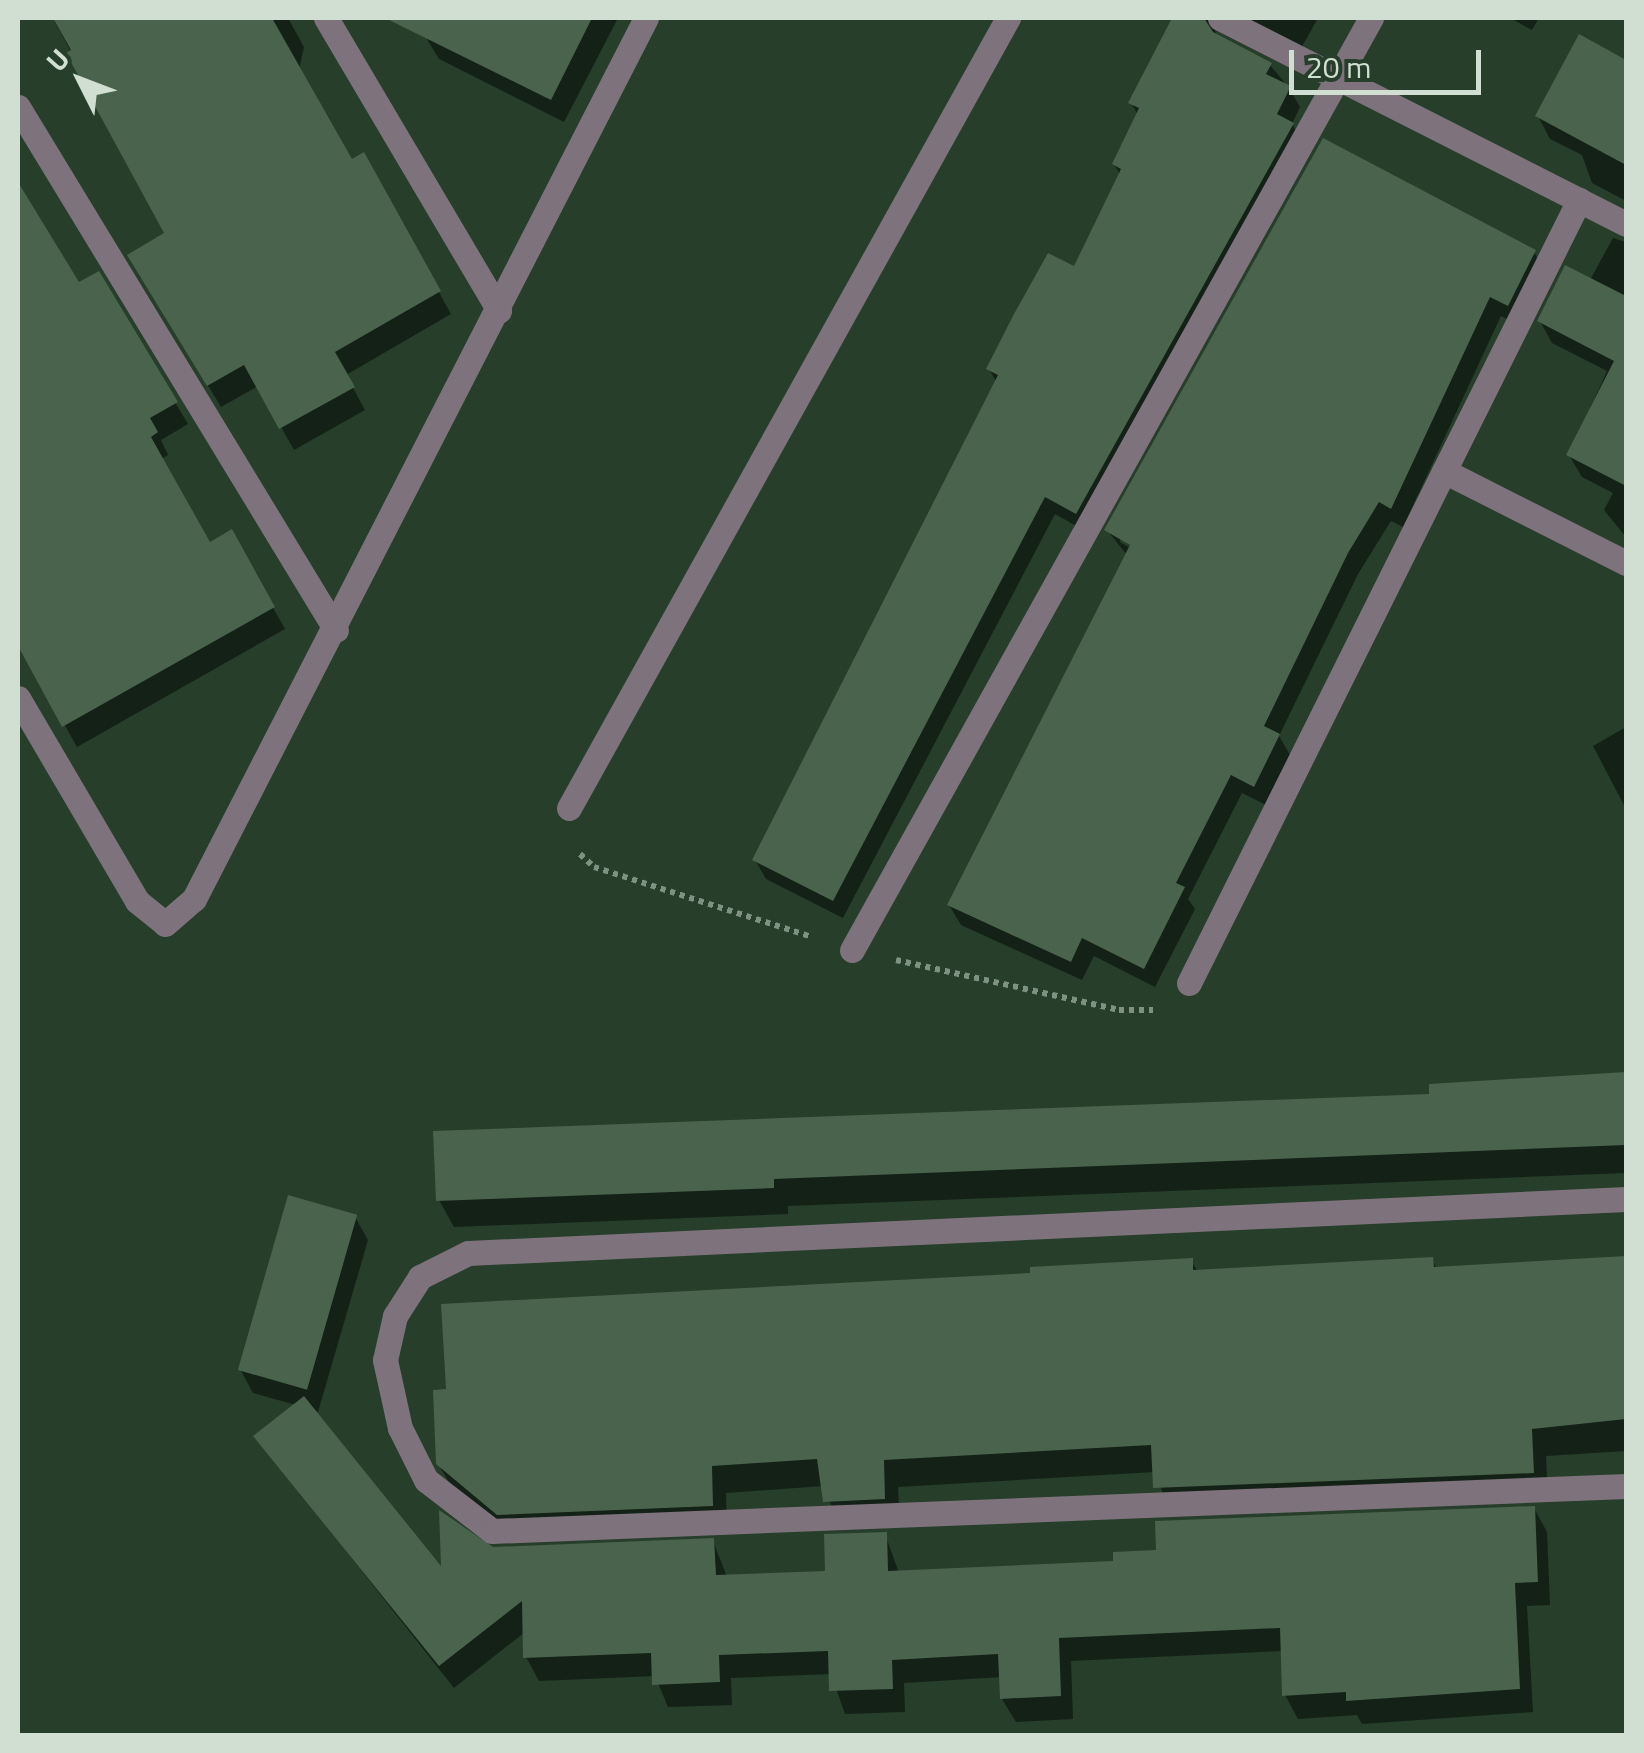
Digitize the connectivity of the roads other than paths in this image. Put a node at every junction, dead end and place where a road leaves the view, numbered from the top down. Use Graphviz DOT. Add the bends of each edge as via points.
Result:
graph roads {
  1 [pos="326,18"];
  2 [pos="646,18"];
  3 [pos="1008,18"];
  4 [pos="1220,18"];
  5 [pos="1372,18"];
  6 [pos="1340,77"];
  7 [pos="18,108"];
  8 [pos="1579,200"];
  9 [pos="1626,224"];
  10 [pos="498,311"];
  11 [pos="1444,471"];
  12 [pos="1626,562"];
  13 [pos="336,630"];
  14 [pos="18,698"];
  15 [pos="569,808"];
  16 [pos="852,950"];
  17 [pos="1189,984"];
  18 [pos="1626,1200"];
  19 [pos="1626,1486"];
  1 -- 10 [label="street"];
  2 -- 10 [label="street"];
  3 -- 15 [label="street"];
  4 -- 6 [label="street"];
  5 -- 6 [label="street"];
  6 -- 8 [label="street"];
  6 -- 16 [label="street"];
  7 -- 13 [label="street"];
  8 -- 9 [label="street"];
  8 -- 11 [label="street"];
  10 -- 13 [label="street"];
  11 -- 12 [label="street"];
  11 -- 17 [label="street"];
  13 -- 14 [label="street" via="194,900 165,924 137,901"];
  18 -- 19 [label="street" via="468,1253 420,1277 395,1316 385,1360 400,1428 426,1480 492,1531"];
}
